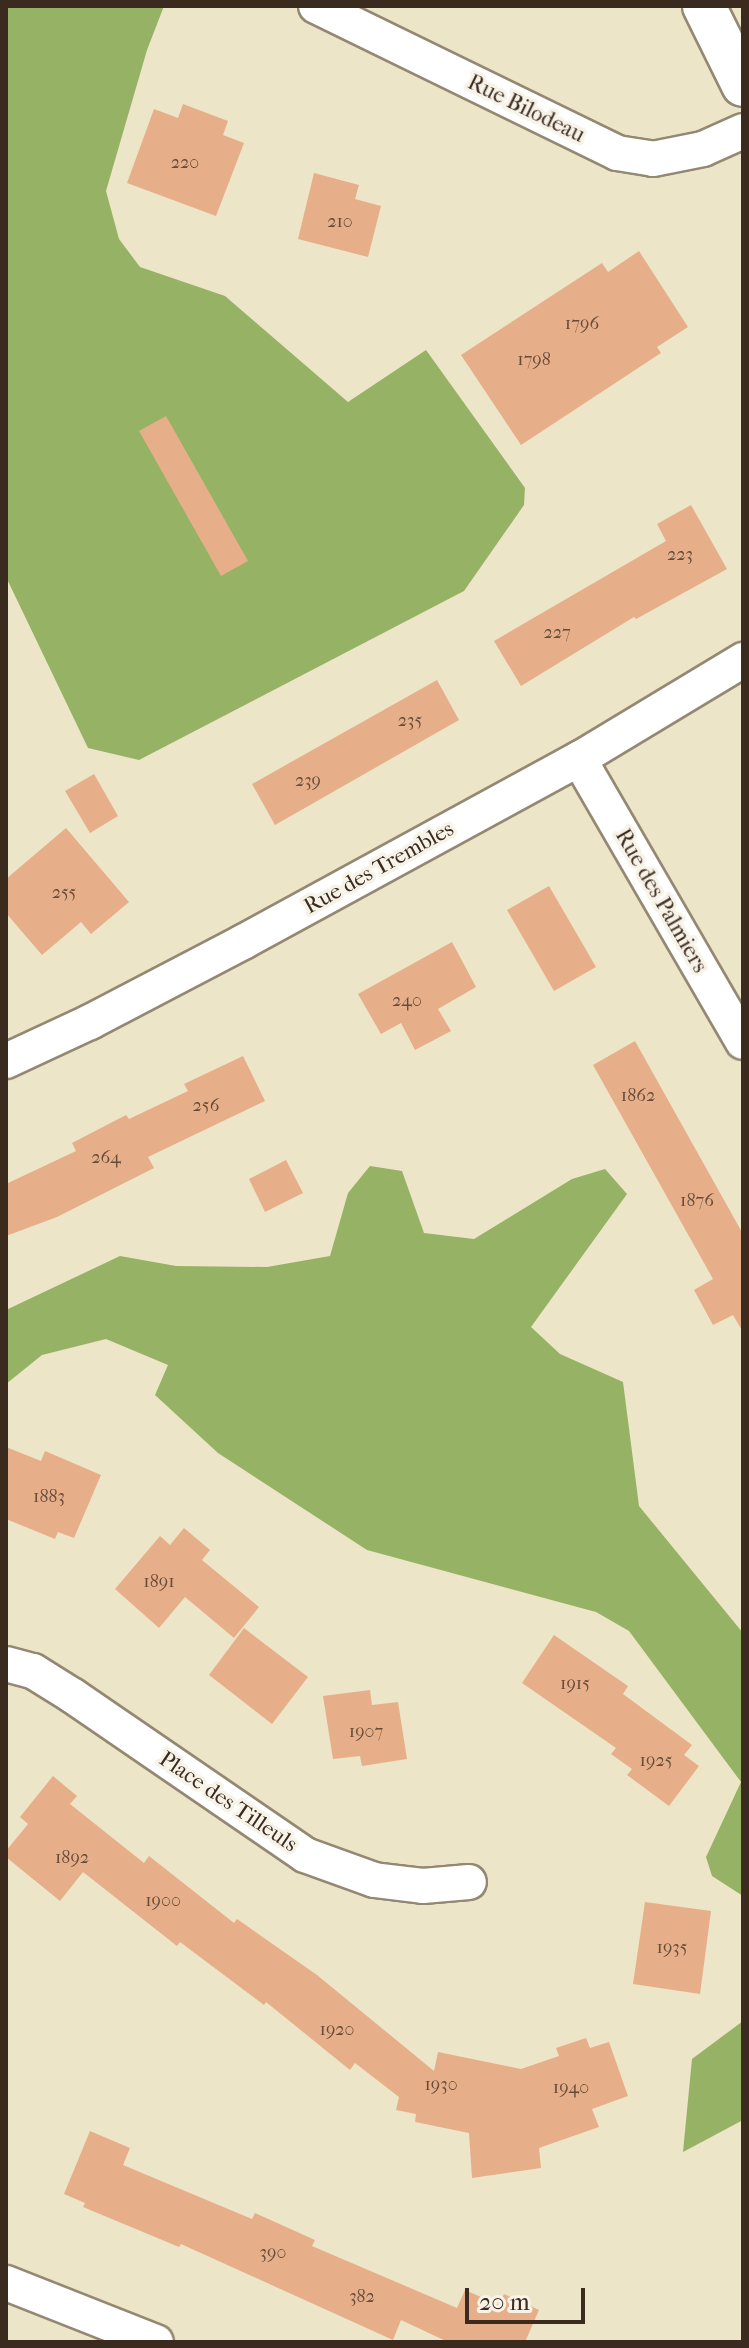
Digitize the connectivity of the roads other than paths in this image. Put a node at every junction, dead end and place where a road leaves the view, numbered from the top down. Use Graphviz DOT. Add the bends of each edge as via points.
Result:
graph roads {
  1 [pos="316,6"];
  2 [pos="704,6"];
  3 [pos="743,85"];
  4 [pos="743,131"];
  5 [pos="743,660"];
  6 [pos="579,759"];
  7 [pos="743,1042"];
  8 [pos="6,1061"];
  9 [pos="6,1664"];
  10 [pos="469,1882"];
  11 [pos="6,2283"];
  12 [pos="156,2342"];
  1 -- 4 [label="street, Rue Bilodeau" via="617,153 653,159 703,149"];
  2 -- 3 [label="street"];
  5 -- 6 [label="street, Rue des Trembles"];
  6 -- 7 [label="street, Rue des Palmiers"];
  6 -- 8 [label="street, Rue des Trembles" via="243,942"];
  9 -- 10 [label="street, Place des Tilleuls" via="33,1671 73,1696 305,1855 374,1880 423,1886"];
  11 -- 12 [label="street"];
}
